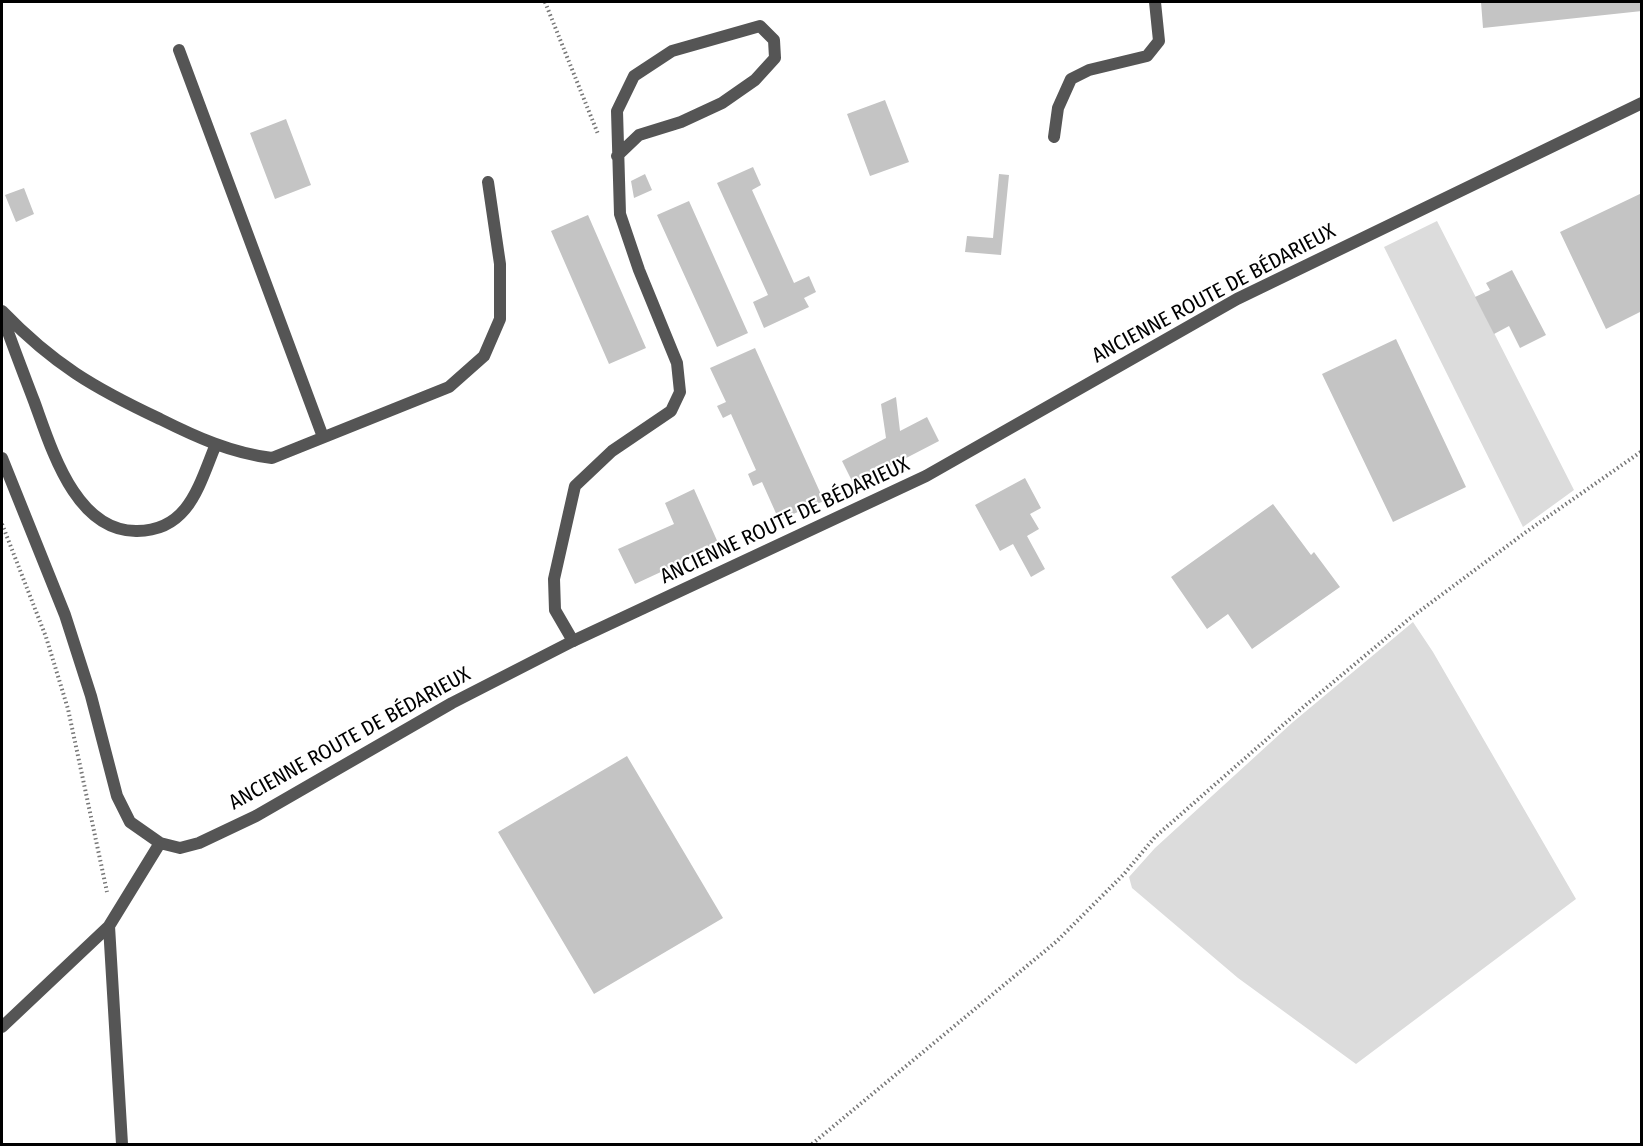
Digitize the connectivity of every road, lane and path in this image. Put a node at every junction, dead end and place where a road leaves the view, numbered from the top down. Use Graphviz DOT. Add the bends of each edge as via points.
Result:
graph roads {
  1 [pos="544,2"];
  2 [pos="1155,2"];
  3 [pos="179,50"];
  4 [pos="1641,103"];
  5 [pos="1054,137"];
  6 [pos="617,156"];
  7 [pos="488,182"];
  8 [pos="2,313"];
  9 [pos="323,437"];
  10 [pos="216,444"];
  11 [pos="1641,452"];
  12 [pos="2,458"];
  13 [pos="2,524"];
  14 [pos="573,641"];
  15 [pos="160,843"];
  16 [pos="109,926"];
  17 [pos="2,1027"];
  18 [pos="122,1144"];
  19 [pos="812,1144"];
  1 -- 6 [label="path" via="596,133"];
  2 -- 5 [label="street" via="1159,41 1147,56 1089,70 1071,79 1058,108"];
  3 -- 9 [label="street"];
  4 -- 14 [label="street, ANCIENNE ROUTE DE BÉDARIEUX" via="1237,298 926,476"];
  6 -- 6 [label="street" via="617,111 634,76 672,51 727,34 760,26 774,40 775,58 755,80 722,103 639,135"];
  6 -- 14 [label="street" via="620,214 677,363 680,392 671,411 612,451 575,486 554,579 555,610"];
  7 -- 9 [label="street" via="500,264 500,319 484,356 448,387"];
  8 -- 10 [label="street" via="33,344 76,376"];
  8 -- 10 [label="street" via="62,473 79,499 107,524 129,531 167,526 189,507"];
  9 -- 10 [label="street" via="272,458 241,454"];
  11 -- 19 [label="path" via="1409,619 1155,837 1057,941"];
  12 -- 15 [label="street" via="65,615 117,796 130,822"];
  13 -- 16 [label="path" via="46,638 68,709 108,898"];
  14 -- 15 [label="street, ANCIENNE ROUTE DE BÉDARIEUX" via="452,702 256,816 199,843 180,848"];
  15 -- 16 [label="street"];
  16 -- 17 [label="street"];
  16 -- 18 [label="street"];
}
